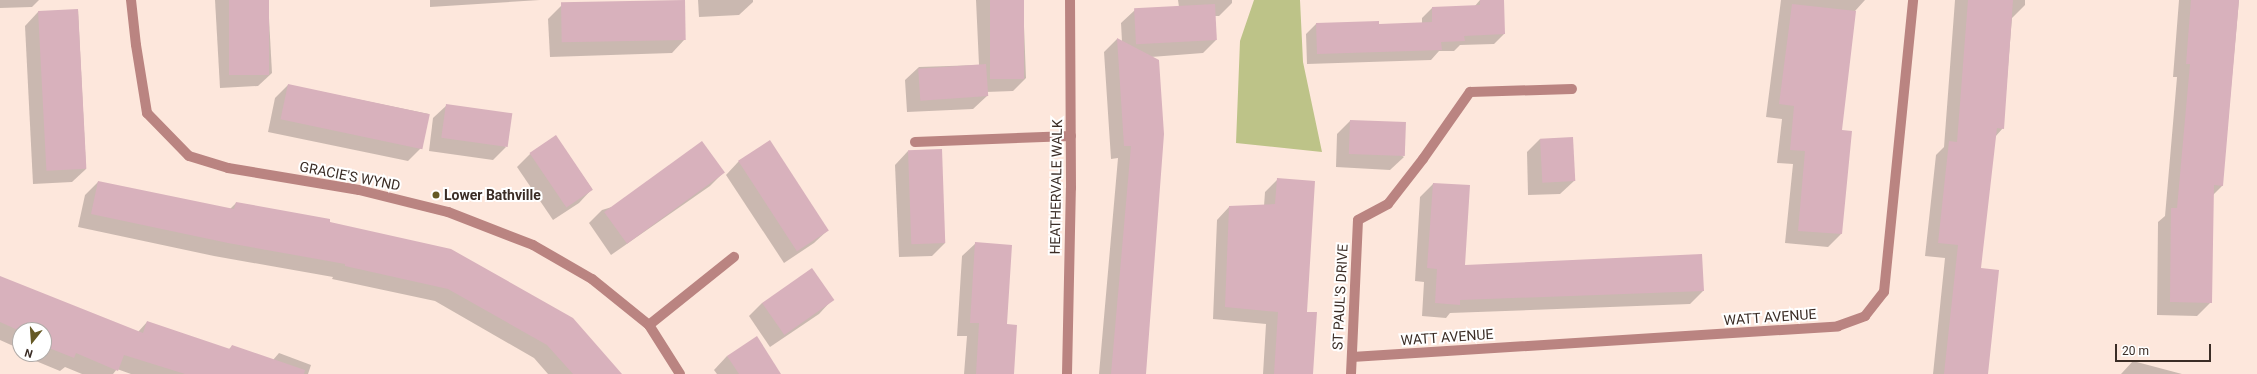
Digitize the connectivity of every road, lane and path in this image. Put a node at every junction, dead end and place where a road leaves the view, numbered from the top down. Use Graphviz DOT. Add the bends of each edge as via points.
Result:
graph roads {
  1 [pos="131,0"];
  2 [pos="1070,0"];
  3 [pos="1913,0"];
  4 [pos="1572,89"];
  5 [pos="1071,136"];
  6 [pos="915,142"];
  7 [pos="734,257"];
  8 [pos="649,325"];
  9 [pos="1352,357"];
  10 [pos="680,374"];
  11 [pos="1067,374"];
  12 [pos="1351,374"];
  1 -- 8 [label="street, GRACIE'S WYND" via="147,114 189,156 228,168 359,190 448,212 546,253 592,279"];
  2 -- 5 [label="street, HEATHERVALE WALK"];
  3 -- 9 [label="street, WATT AVENUE" via="1884,292 1865,316 1838,326"];
  4 -- 9 [label="street, ST PAUL'S DRIVE" via="1470,92 1388,204 1358,220"];
  5 -- 6 [label="street"];
  5 -- 11 [label="street, HEATHERVALE WALK"];
  7 -- 8 [label="street"];
  8 -- 10 [label="street, GRACIE'S WYND"];
  9 -- 12 [label="street, ST PAUL'S DRIVE"];
}
